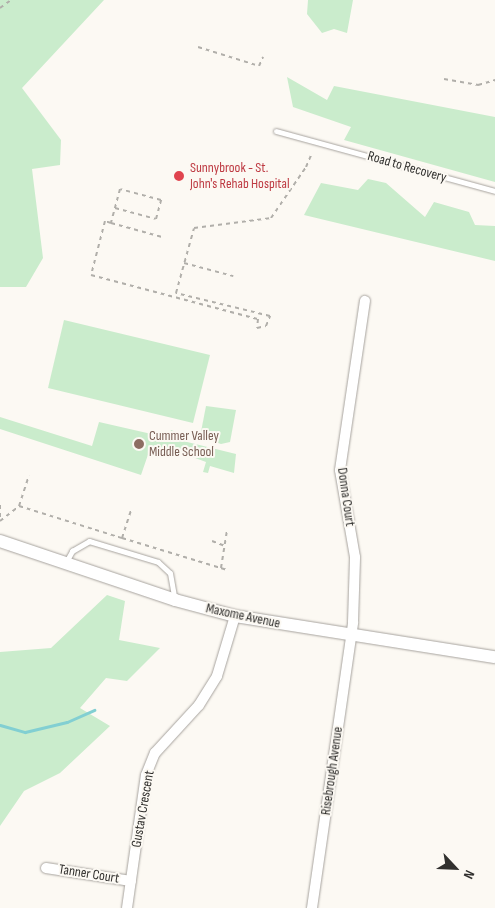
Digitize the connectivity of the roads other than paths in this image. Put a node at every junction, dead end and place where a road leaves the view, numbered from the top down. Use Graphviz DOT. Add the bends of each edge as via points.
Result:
graph roads {
  1 [pos="276,131"];
  2 [pos="495,191"];
  3 [pos="365,301"];
  4 [pos="0,541"];
  5 [pos="66,563"];
  6 [pos="175,600"];
  7 [pos="236,616"];
  8 [pos="352,635"];
  9 [pos="495,657"];
  10 [pos="46,868"];
  11 [pos="131,881"];
  12 [pos="127,908"];
  13 [pos="312,908"];
  1 -- 2 [label="lane, Road to Recovery"];
  3 -- 8 [label="street, Donna Court" via="340,470 355,557"];
  4 -- 5 [label="street, Maxome Avenue"];
  5 -- 6 [label="street, Maxome Avenue"];
  5 -- 6 [label="lane" via="72,551 89,541 158,562 175,583"];
  6 -- 7 [label="street, Maxome Avenue"];
  7 -- 8 [label="street, Maxome Avenue"];
  7 -- 11 [label="street, Gustav Crescent" via="217,676 198,705 155,754 146,775"];
  8 -- 9 [label="street, Maxome Avenue"];
  8 -- 13 [label="street, Risebrough Avenue"];
  10 -- 11 [label="street, Tanner Court"];
  11 -- 12 [label="street, Gustav Crescent"];
}
